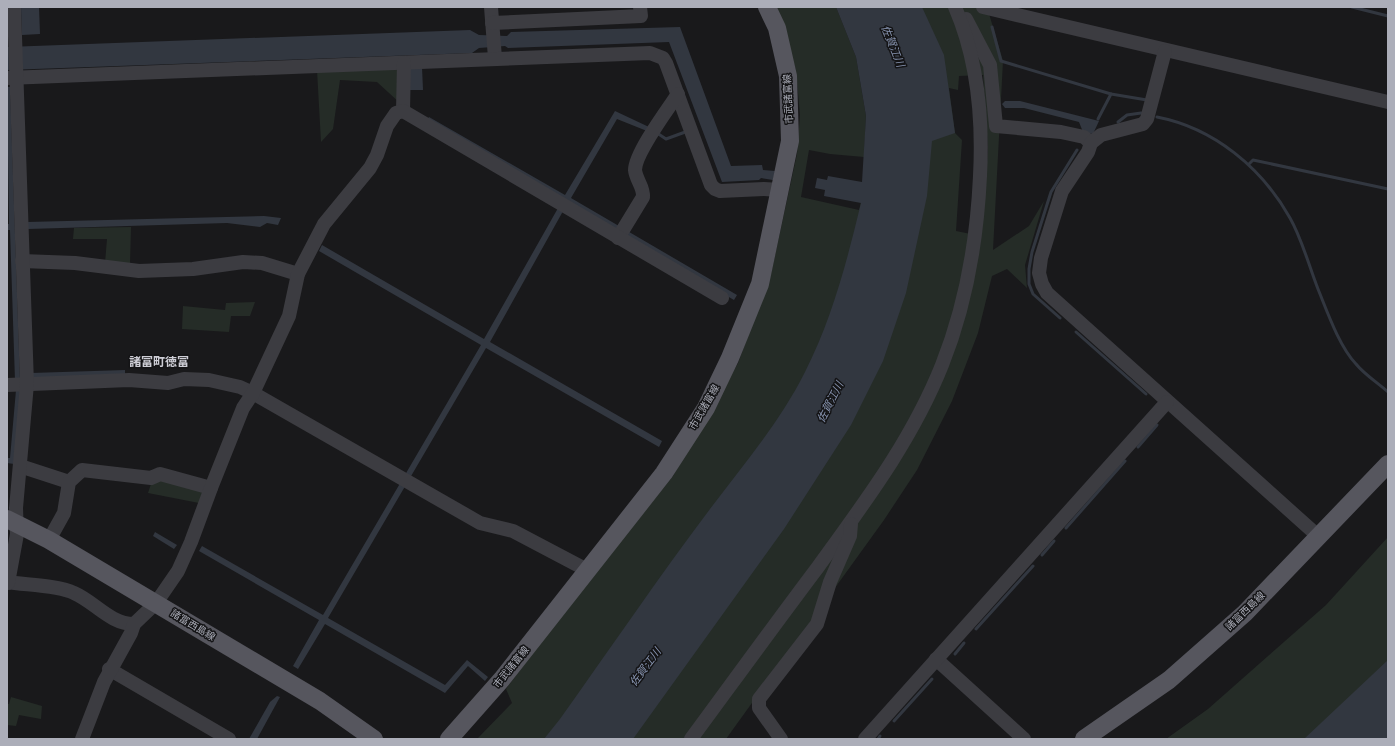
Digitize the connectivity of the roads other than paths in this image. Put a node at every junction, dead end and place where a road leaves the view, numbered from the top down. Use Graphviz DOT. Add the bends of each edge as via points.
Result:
graph roads {
  1 [pos="14,7"];
  2 [pos="491,7"];
  3 [pos="640,7"];
  4 [pos="768,7"];
  5 [pos="983,7"];
  6 [pos="957,12"];
  7 [pos="493,26"];
  8 [pos="1165,51"];
  9 [pos="495,54"];
  10 [pos="404,63"];
  11 [pos="13,76"];
  12 [pos="678,94"];
  13 [pos="1388,102"];
  14 [pos="402,111"];
  15 [pos="1091,143"];
  16 [pos="780,190"];
  17 [pos="620,234"];
  18 [pos="22,261"];
  19 [pos="298,274"];
  20 [pos="722,298"];
  21 [pos="27,384"];
  22 [pos="7,385"];
  23 [pos="253,393"];
  24 [pos="1168,402"];
  25 [pos="1388,464"];
  26 [pos="20,466"];
  27 [pos="69,482"];
  28 [pos="210,488"];
  29 [pos="12,521"];
  30 [pos="851,522"];
  31 [pos="1318,536"];
  32 [pos="49,540"];
  33 [pos="587,570"];
  34 [pos="8,582"];
  35 [pos="156,603"];
  36 [pos="134,624"];
  37 [pos="936,659"];
  38 [pos="109,669"];
  39 [pos="82,739"];
  40 [pos="229,739"];
  41 [pos="374,739"];
  42 [pos="449,739"];
  43 [pos="691,739"];
  44 [pos="781,739"];
  45 [pos="865,739"];
  46 [pos="1024,739"];
  47 [pos="1084,739"];
  1 -- 11 [label="street" via="16,44"];
  2 -- 7 [label="street"];
  3 -- 7 [label="street" via="641,16"];
  4 -- 16 [label="main road, 市武諸富線" via="777,28 788,76 790,141"];
  5 -- 8 [label="street"];
  6 -- 15 [label="street" via="966,19 990,65 996,126 1062,132 1084,137"];
  6 -- 30 [label="street" via="975,70 981,146 975,231 963,299 942,365 909,434"];
  7 -- 9 [label="street"];
  8 -- 13 [label="street"];
  8 -- 15 [label="street" via="1147,119 1143,124 1101,135"];
  9 -- 10 [label="street"];
  9 -- 12 [label="street" via="650,53 663,58"];
  10 -- 11 [label="street"];
  10 -- 14 [label="street"];
  11 -- 18 [label="street"];
  12 -- 16 [label="street" via="711,185 715,189"];
  12 -- 17 [label="street" via="636,162 635,171 643,197"];
  14 -- 17 [label="street" via="565,206"];
  14 -- 19 [label="street" via="396,113 387,126 370,168 324,224"];
  15 -- 24 [label="street" via="1088,152 1062,191 1041,258 1039,273 1042,284 1046,293"];
  16 -- 33 [label="main road, 市武諸富線" via="760,284 730,358 706,408 664,473"];
  17 -- 20 [label="street"];
  18 -- 19 [label="street" via="75,263 139,271 193,269 243,262 262,263"];
  18 -- 21 [label="street"];
  19 -- 23 [label="street" via="289,316"];
  21 -- 22 [label="street"];
  21 -- 23 [label="street" via="129,380 168,383 184,379 209,380 240,387"];
  21 -- 26 [label="street"];
  23 -- 28 [label="street" via="243,408"];
  23 -- 33 [label="street" via="480,523 513,531"];
  24 -- 31 [label="street"];
  24 -- 37 [label="street"];
  25 -- 31 [label="main road, 諸富西島線"];
  26 -- 27 [label="street"];
  26 -- 29 [label="street"];
  27 -- 28 [label="street" via="82,470 152,478 160,474"];
  27 -- 32 [label="street" via="64,513"];
  28 -- 35 [label="street" via="178,571"];
  29 -- 32 [label="main road, 諸富西島線"];
  29 -- 34 [label="street" via="17,534"];
  30 -- 43 [label="street"];
  30 -- 44 [label="street" via="850,536 830,582 817,624 760,699 759,708"];
  31 -- 47 [label="main road, 諸富西島線" via="1245,613 1169,680"];
  32 -- 35 [label="main road, 諸富西島線"];
  33 -- 42 [label="main road, 市武諸富線" via="502,679"];
  34 -- 36 [label="street" via="75,593 108,616 125,624"];
  35 -- 36 [label="street"];
  35 -- 41 [label="main road, 諸富西島線" via="320,701"];
  36 -- 38 [label="street"];
  37 -- 45 [label="street"];
  37 -- 46 [label="street"];
  38 -- 39 [label="street"];
  38 -- 40 [label="street"];
}
